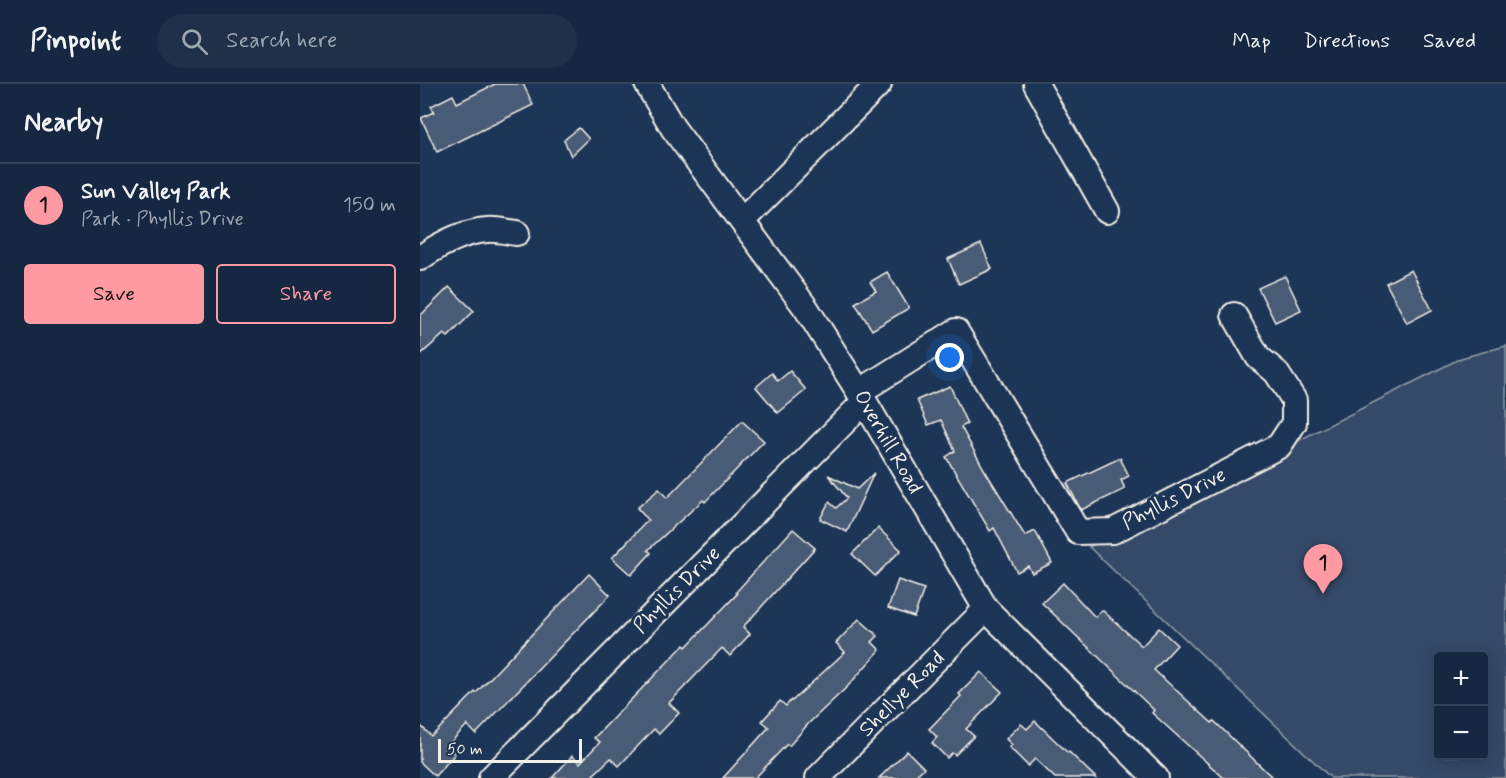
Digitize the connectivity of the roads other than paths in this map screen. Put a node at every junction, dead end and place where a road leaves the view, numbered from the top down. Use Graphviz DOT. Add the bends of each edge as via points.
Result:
graph roads {
  1 [pos="647,84"];
  2 [pos="879,84"];
  3 [pos="1036,84"];
  4 [pos="1107,211"];
  5 [pos="742,221"];
  6 [pos="517,233"];
  7 [pos="420,258"];
  8 [pos="1234,315"];
  9 [pos="862,397"];
  10 [pos="986,609"];
  11 [pos="491,778"];
  12 [pos="818,778"];
  13 [pos="1156,778"];
  1 -- 5 [label="street, Overhill Road" via="673,128"];
  2 -- 5 [label="street"];
  3 -- 4 [label="street"];
  5 -- 9 [label="street, Overhill Road" via="806,309"];
  6 -- 7 [label="street" via="487,230 459,236"];
  8 -- 9 [label="street, Phyllis Drive" via="1258,357 1276,372 1294,400 1294,423 1280,446 1113,531 1077,532 956,331"];
  9 -- 10 [label="street, Overhill Road"];
  9 -- 11 [label="street, Phyllis Drive"];
  10 -- 12 [label="street, Shellye Road"];
  10 -- 13 [label="street, Overhill Road"];
}
